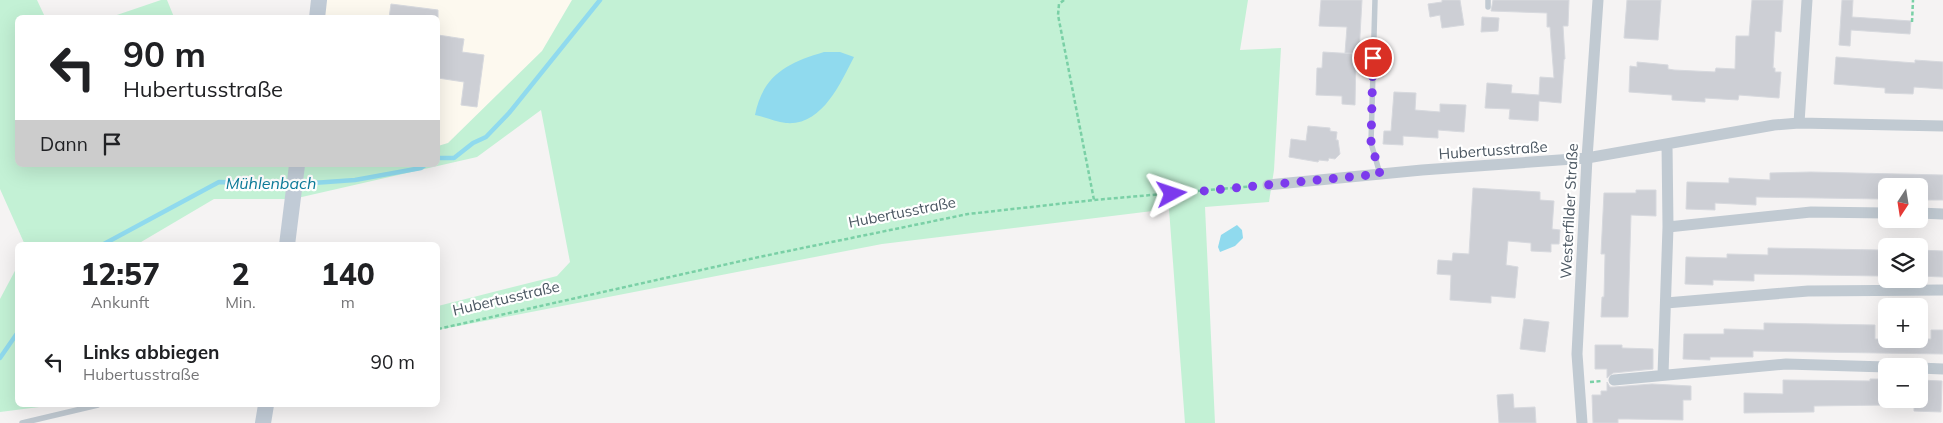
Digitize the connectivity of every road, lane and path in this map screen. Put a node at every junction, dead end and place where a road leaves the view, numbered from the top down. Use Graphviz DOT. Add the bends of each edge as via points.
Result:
graph roads {
  1 [pos="319,0"];
  2 [pos="1064,0"];
  3 [pos="1375,0"];
  4 [pos="1488,0"];
  5 [pos="1598,0"];
  6 [pos="1807,0"];
  7 [pos="1913,0"];
  8 [pos="1488,7"];
  9 [pos="316,15"];
  10 [pos="1912,22"];
  11 [pos="1799,123"];
  12 [pos="1943,126"];
  13 [pos="1667,144"];
  14 [pos="1587,158"];
  15 [pos="297,167"];
  16 [pos="1380,174"];
  17 [pos="1268,185"];
  18 [pos="1094,200"];
  19 [pos="1878,213"];
  20 [pos="1928,214"];
  21 [pos="1943,214"];
  22 [pos="1668,227"];
  23 [pos="287,242"];
  24 [pos="1943,290"];
  25 [pos="1666,303"];
  26 [pos="440,328"];
  27 [pos="1878,367"];
  28 [pos="1928,368"];
  29 [pos="1943,369"];
  30 [pos="1663,374"];
  31 [pos="1614,380"];
  32 [pos="1579,383"];
  33 [pos="90,407"];
  34 [pos="266,407"];
  35 [pos="22,423"];
  36 [pos="263,423"];
  37 [pos="1582,423"];
  1 -- 9 [label="street"];
  2 -- 18 [label="path" via="1059,4 1058,15"];
  3 -- 16 [label="lane" via="1371,143"];
  4 -- 8 [label="lane"];
  5 -- 14 [label="street, Westerfilder Straße"];
  6 -- 11 [label="street"];
  7 -- 10 [label="path"];
  11 -- 12 [label="street, Hubertusstraße"];
  11 -- 13 [label="street, Hubertusstraße"];
  13 -- 14 [label="street, Hubertusstraße"];
  13 -- 22 [label="street"];
  14 -- 16 [label="street, Hubertusstraße"];
  14 -- 32 [label="street, Westerfilder Straße" via="1577,354"];
  15 -- 23 [label="street"];
  16 -- 17 [label="street, Hubertusstraße"];
  17 -- 18 [label="path, Hubertusstraße"];
  18 -- 26 [label="path, Hubertusstraße" via="968,214"];
  19 -- 22 [label="street" via="1811,212"];
  20 -- 21 [label="street"];
  22 -- 25 [label="street"];
  24 -- 25 [label="street" via="1808,291"];
  25 -- 30 [label="street"];
  27 -- 30 [label="street" via="1786,364"];
  28 -- 29 [label="street"];
  30 -- 31 [label="street"];
  31 -- 32 [label="path"];
  32 -- 37 [label="street, Westerfilder Straße"];
  33 -- 35 [label="lane"];
  34 -- 36 [label="street"];
}
